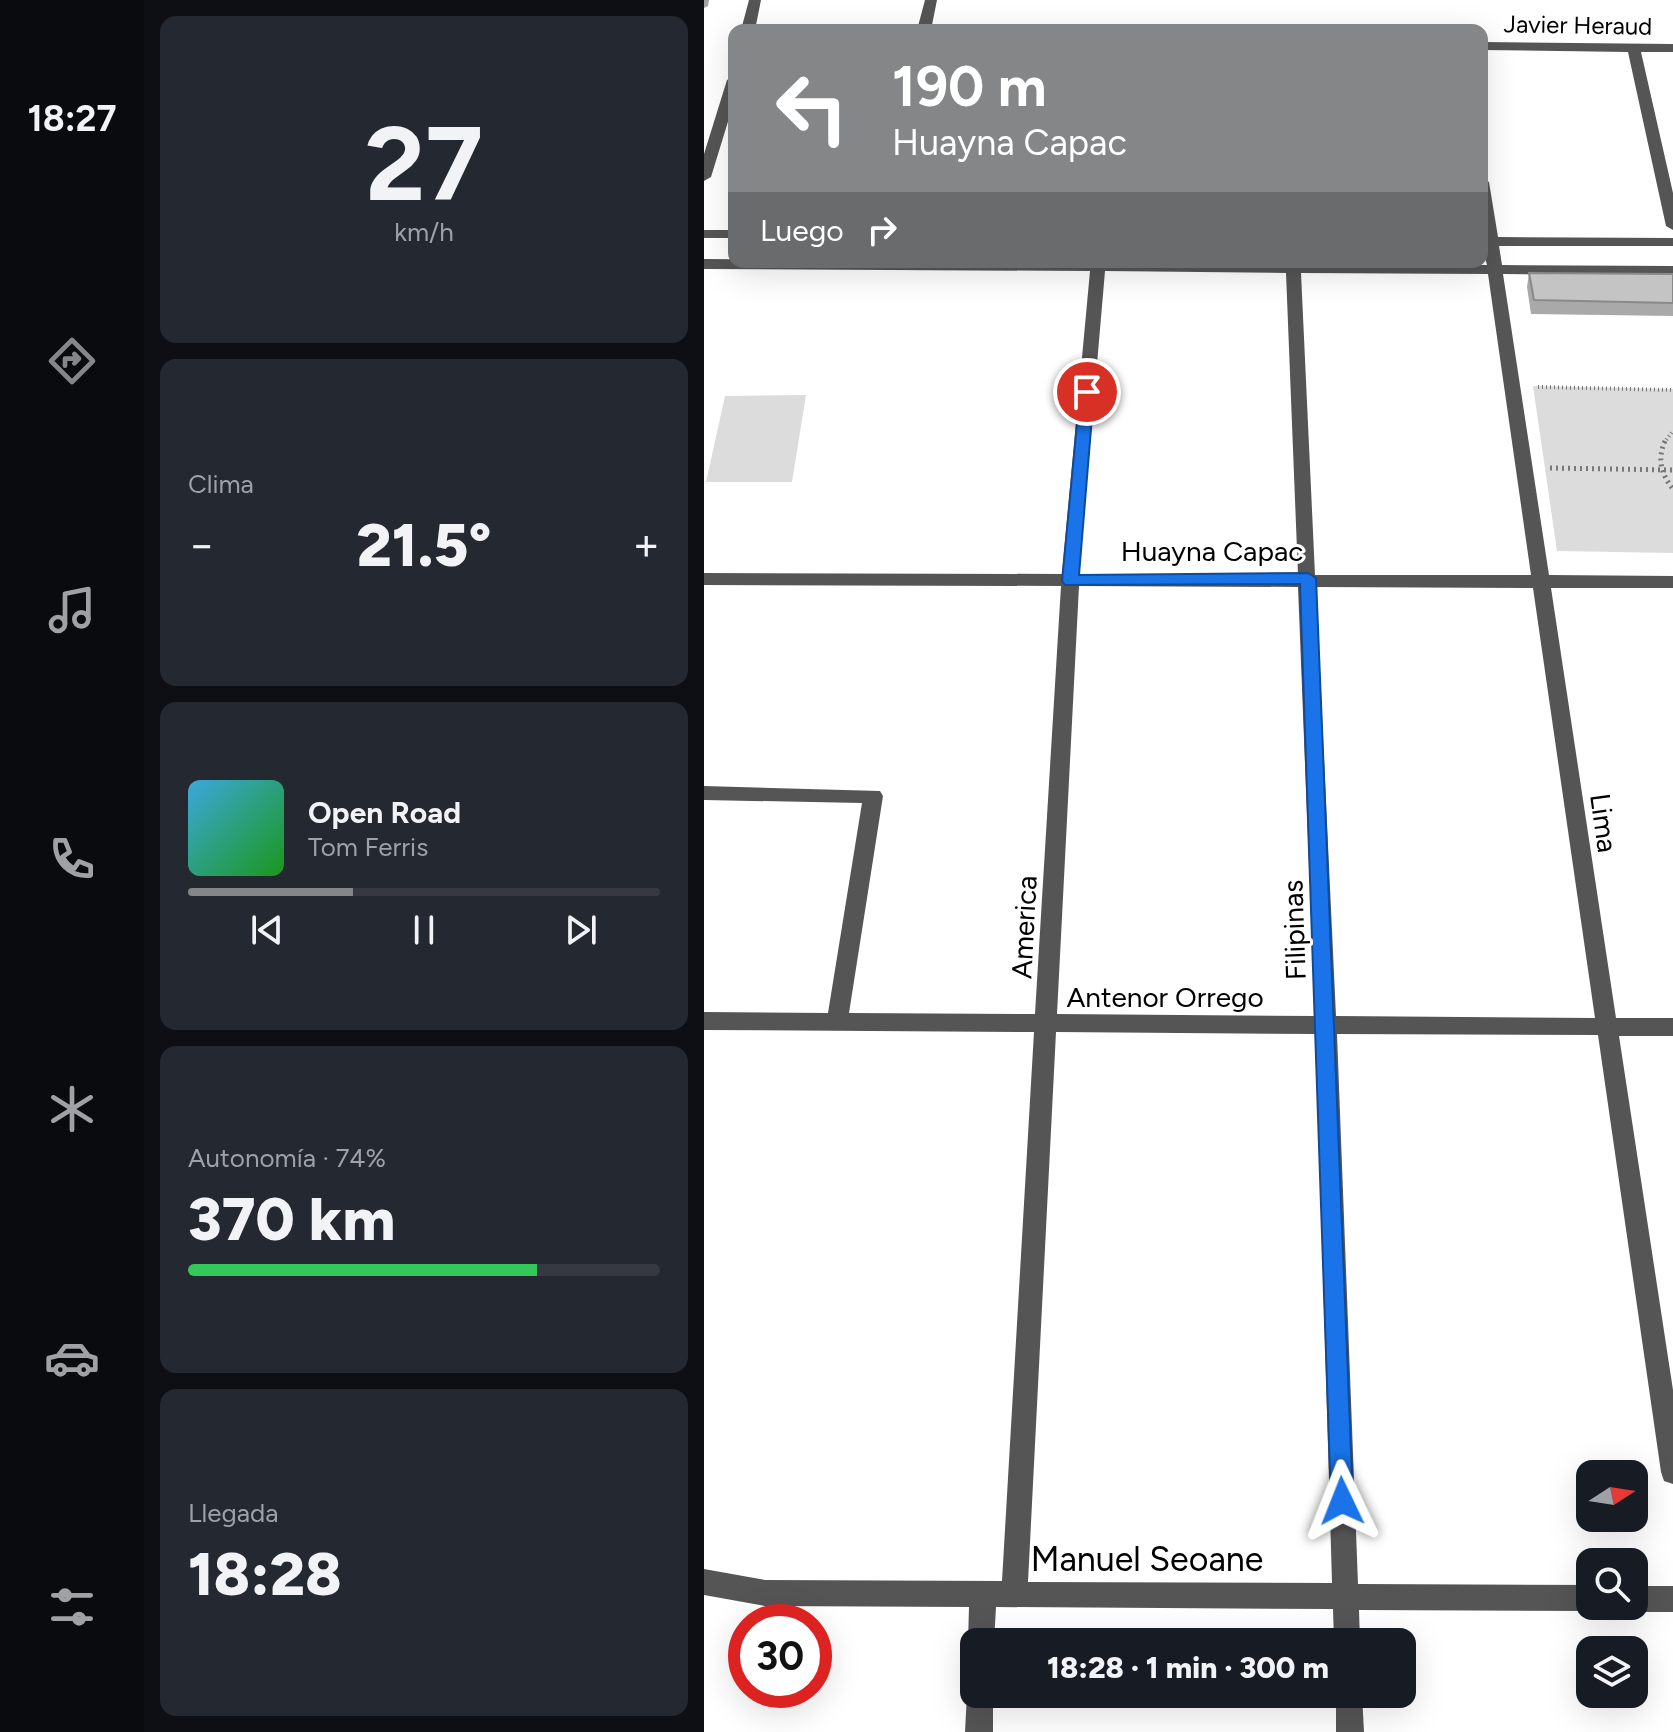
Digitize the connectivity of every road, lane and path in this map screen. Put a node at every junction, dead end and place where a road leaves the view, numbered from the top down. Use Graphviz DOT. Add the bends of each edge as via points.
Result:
graph roads {
  1 [pos="755,0"];
  2 [pos="931,0"];
  3 [pos="749,24"];
  4 [pos="925,24"];
  5 [pos="1488,46"];
  6 [pos="1634,48"];
  7 [pos="1673,48"];
  8 [pos="728,99"];
  9 [pos="704,177"];
  10 [pos="1673,226"];
  11 [pos="704,234"];
  12 [pos="728,234"];
  13 [pos="1488,241"];
  14 [pos="1673,242"];
  15 [pos="1488,248"];
  16 [pos="704,264"];
  17 [pos="728,264"];
  18 [pos="1488,267"];
  19 [pos="1494,267"];
  20 [pos="1098,268"];
  21 [pos="1293,268"];
  22 [pos="1673,271"];
  23 [pos="1535,387"];
  24 [pos="1673,390"];
  25 [pos="1673,431"];
  26 [pos="1550,468"];
  27 [pos="1660,470"];
  28 [pos="1673,470"];
  29 [pos="1673,489"];
  30 [pos="1308,578"];
  31 [pos="704,579"];
  32 [pos="1070,581"];
  33 [pos="1540,581"];
  34 [pos="1673,582"];
  35 [pos="704,793"];
  36 [pos="704,1021"];
  37 [pos="837,1022"];
  38 [pos="1047,1024"];
  39 [pos="1326,1026"];
  40 [pos="1605,1027"];
  41 [pos="1673,1027"];
  42 [pos="1673,1472"];
  43 [pos="704,1582"];
  44 [pos="983,1595"];
  45 [pos="1014,1595"];
  46 [pos="1345,1596"];
  47 [pos="1576,1598"];
  48 [pos="1648,1599"];
  49 [pos="1673,1599"];
  50 [pos="982,1628"];
  51 [pos="1346,1628"];
  52 [pos="980,1708"];
  53 [pos="1349,1708"];
  54 [pos="979,1732"];
  55 [pos="1350,1732"];
  1 -- 3 [label="street"];
  2 -- 4 [label="street"];
  5 -- 6 [label="street, Javier Heraud"];
  6 -- 7 [label="street, Javier Heraud"];
  6 -- 10 [label="street"];
  8 -- 9 [label="street"];
  11 -- 12 [label="street"];
  13 -- 14 [label="street"];
  15 -- 19 [label="street, Lima"];
  16 -- 17 [label="street"];
  18 -- 19 [label="street"];
  19 -- 22 [label="street"];
  19 -- 33 [label="street, Lima"];
  20 -- 32 [label="street, America"];
  21 -- 30 [label="street, Filipinas"];
  23 -- 24 [label="path"];
  25 -- 27 [label="path" via="1659,454"];
  26 -- 27 [label="path"];
  27 -- 28 [label="path"];
  27 -- 29 [label="path"];
  30 -- 32 [label="street, Huayna Capac"];
  30 -- 33 [label="street, Huayna Capac"];
  30 -- 39 [label="street, Filipinas"];
  31 -- 32 [label="street, Huayna Capac"];
  32 -- 38 [label="street, America"];
  33 -- 34 [label="street, Huayna Capac"];
  33 -- 40 [label="street, Lima"];
  35 -- 37 [label="street" via="873,796"];
  36 -- 37 [label="street, Antenor Orrego"];
  37 -- 38 [label="street, Antenor Orrego"];
  38 -- 39 [label="street, Antenor Orrego"];
  38 -- 45 [label="street, America"];
  39 -- 40 [label="street, Antenor Orrego"];
  39 -- 46 [label="street, Filipinas"];
  40 -- 41 [label="street, Antenor Orrego"];
  40 -- 42 [label="street, Lima"];
  43 -- 44 [label="street, Manuel Seoane" via="765,1593"];
  44 -- 45 [label="street, Manuel Seoane"];
  44 -- 50 [label="street"];
  45 -- 46 [label="street, Manuel Seoane"];
  46 -- 47 [label="street, Manuel Seoane"];
  46 -- 51 [label="street, Filipinas"];
  48 -- 49 [label="street"];
  52 -- 54 [label="street"];
  53 -- 55 [label="street"];
}
